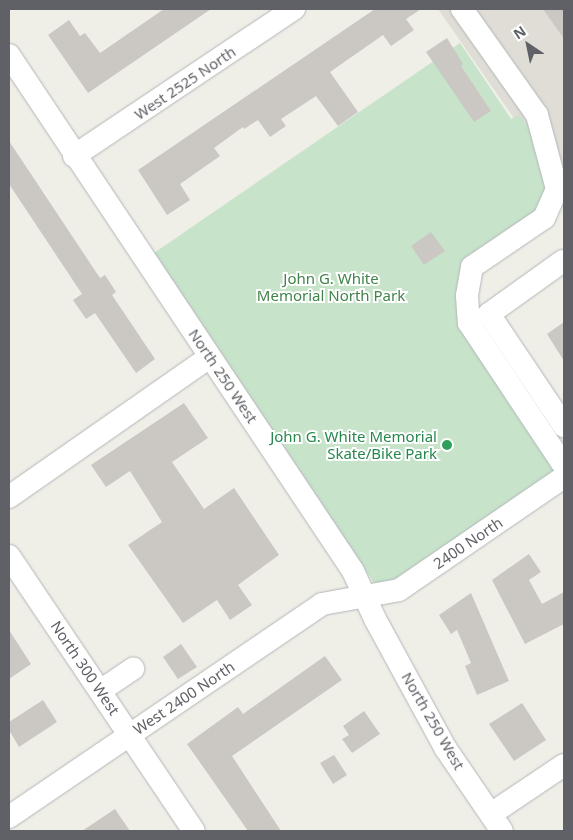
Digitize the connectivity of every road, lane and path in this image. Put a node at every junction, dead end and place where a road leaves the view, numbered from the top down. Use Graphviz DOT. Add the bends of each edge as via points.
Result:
graph roads {
  1 [pos="294,9"];
  2 [pos="462,9"];
  3 [pos="9,55"];
  4 [pos="74,156"];
  5 [pos="563,261"];
  6 [pos="210,358"];
  7 [pos="564,426"];
  8 [pos="564,466"];
  9 [pos="564,477"];
  10 [pos="12,495"];
  11 [pos="9,556"];
  12 [pos="366,597"];
  13 [pos="133,669"];
  14 [pos="100,691"];
  15 [pos="130,735"];
  16 [pos="564,765"];
  17 [pos="9,817"];
  18 [pos="496,823"];
  19 [pos="194,831"];
  1 -- 4 [label="street, West 2525 North"];
  2 -- 8 [label="street" via="537,115 557,189 544,218 472,267 467,296 469,323"];
  3 -- 4 [label="street, North 250 West"];
  4 -- 6 [label="street, North 250 West"];
  5 -- 7 [label="street" via="489,314"];
  6 -- 10 [label="street"];
  6 -- 12 [label="street, North 250 West" via="348,562"];
  9 -- 12 [label="street, 2400 North" via="399,590"];
  11 -- 14 [label="street, North 300 West"];
  12 -- 15 [label="street, West 2400 North" via="322,604"];
  12 -- 18 [label="street, North 250 West" via="446,749"];
  13 -- 14 [label="street"];
  14 -- 15 [label="street, North 300 West"];
  15 -- 17 [label="street, West 2400 North"];
  15 -- 19 [label="street, North 300 West"];
  16 -- 18 [label="street"];
}
